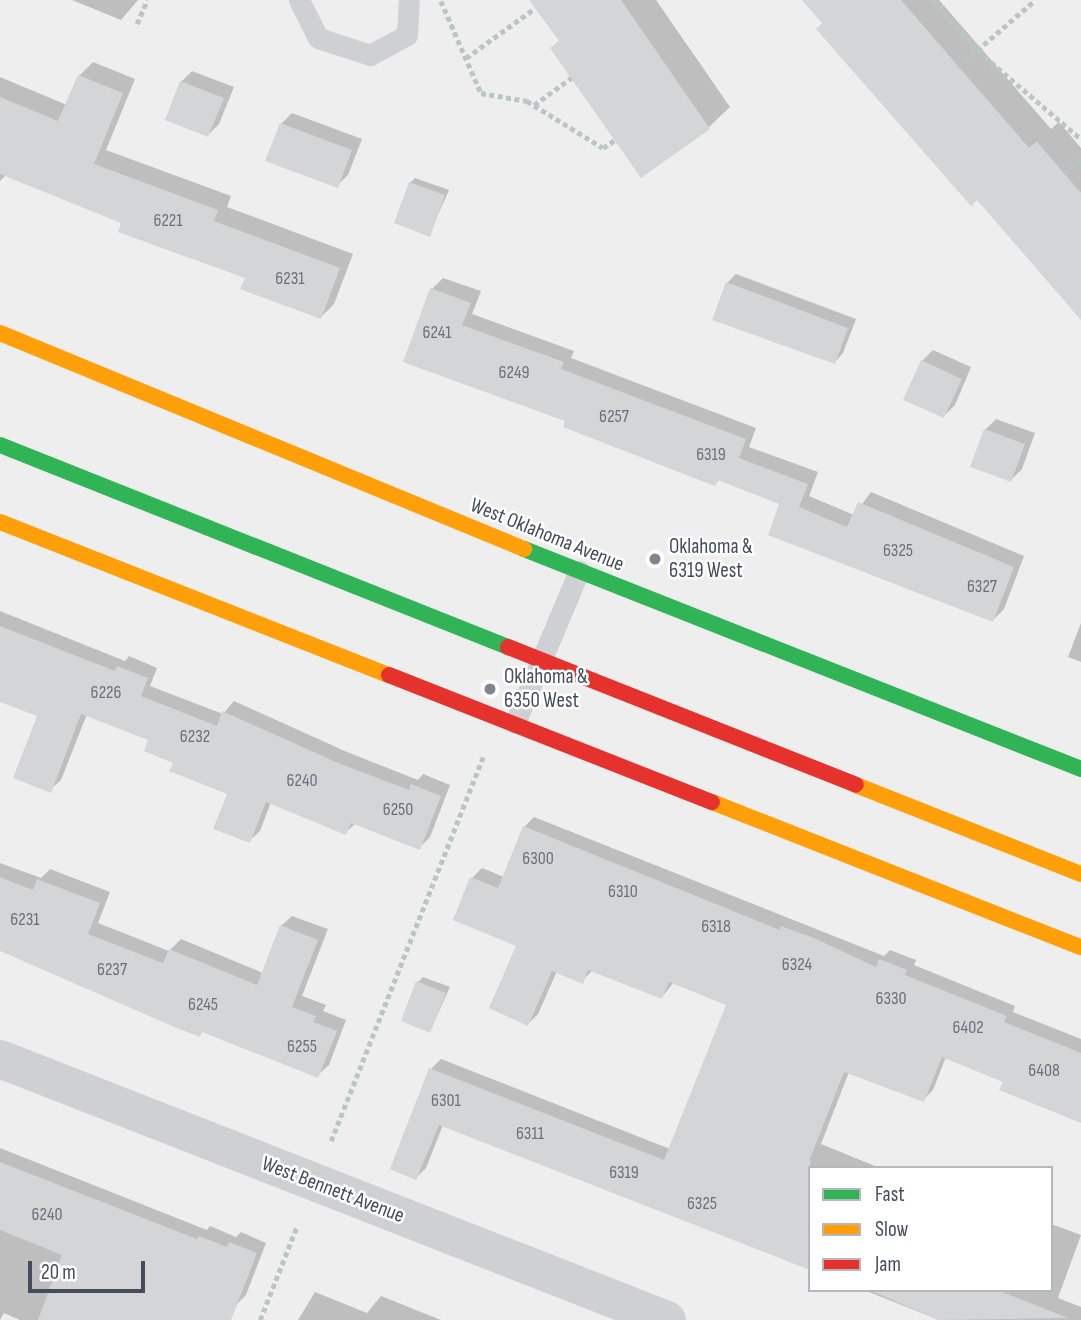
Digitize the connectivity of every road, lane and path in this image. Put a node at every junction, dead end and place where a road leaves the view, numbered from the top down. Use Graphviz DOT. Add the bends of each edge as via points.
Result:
graph roads {
  1 [pos="147,0"];
  2 [pos="299,0"];
  3 [pos="409,0"];
  4 [pos="440,0"];
  5 [pos="933,0"];
  6 [pos="1035,0"];
  7 [pos="535,8"];
  8 [pos="137,24"];
  9 [pos="978,51"];
  10 [pos="466,58"];
  11 [pos="958,67"];
  12 [pos="571,78"];
  13 [pos="534,105"];
  14 [pos="1081,139"];
  15 [pos="615,140"];
  16 [pos="1081,158"];
  17 [pos="1064,173"];
  18 [pos="0,333"];
  19 [pos="0,446"];
  20 [pos="0,522"];
  21 [pos="579,571"];
  22 [pos="543,661"];
  23 [pos="514,723"];
  24 [pos="483,757"];
  25 [pos="1081,769"];
  26 [pos="1081,874"];
  27 [pos="1081,947"];
  28 [pos="0,1059"];
  29 [pos="331,1140"];
  30 [pos="297,1226"];
  31 [pos="260,1320"];
  32 [pos="667,1320"];
  1 -- 8 [label="path"];
  2 -- 3 [label="lane" via="318,38 370,55 407,35"];
  4 -- 10 [label="path"];
  5 -- 9 [label="path"];
  6 -- 9 [label="path"];
  7 -- 10 [label="path"];
  9 -- 11 [label="path"];
  9 -- 14 [label="path"];
  10 -- 13 [label="path" via="481,93"];
  12 -- 13 [label="path"];
  13 -- 15 [label="path" via="603,148"];
  16 -- 17 [label="path"];
  18 -- 21 [label="main road, West Oklahoma Avenue"];
  19 -- 22 [label="main road"];
  20 -- 23 [label="main road"];
  21 -- 22 [label="lane"];
  21 -- 25 [label="main road, West Oklahoma Avenue"];
  22 -- 23 [label="lane"];
  22 -- 26 [label="main road"];
  23 -- 27 [label="main road"];
  24 -- 29 [label="path"];
  28 -- 32 [label="street, West Bennett Avenue"];
  30 -- 31 [label="path"];
}
